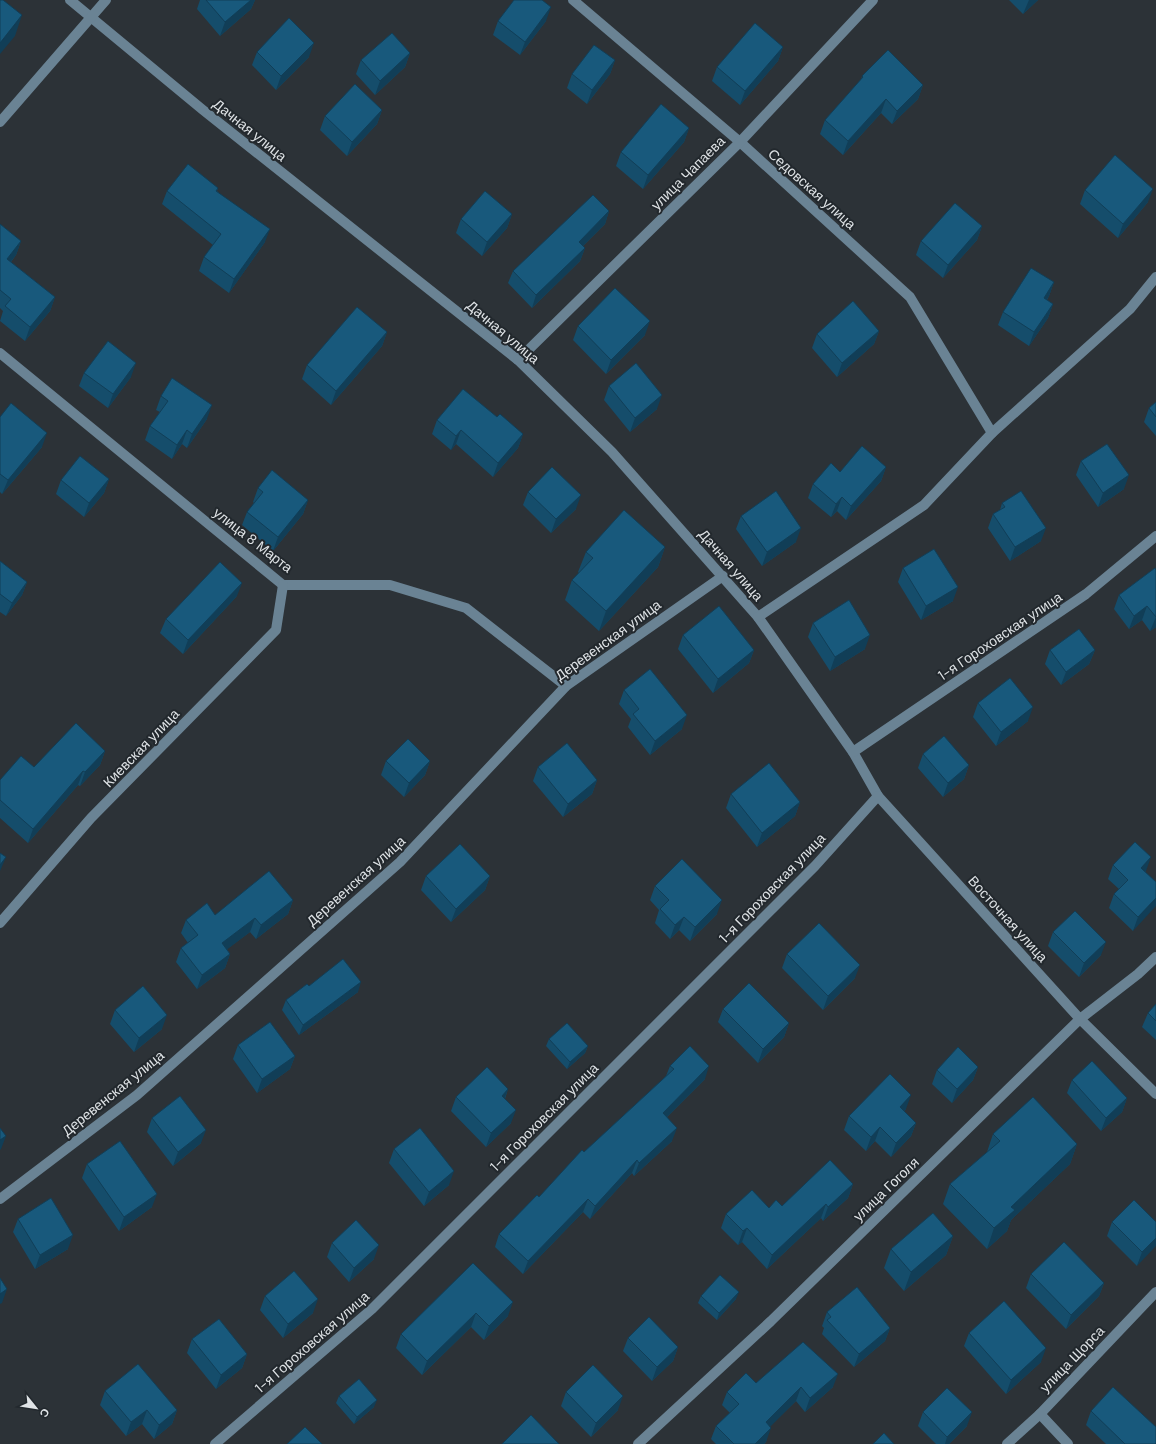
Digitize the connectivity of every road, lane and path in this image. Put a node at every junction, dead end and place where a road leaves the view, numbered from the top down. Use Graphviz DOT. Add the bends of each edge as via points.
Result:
graph roads {
  1 [pos="70,0"];
  2 [pos="106,0"];
  3 [pos="573,0"];
  4 [pos="872,0"];
  5 [pos="91,18"];
  6 [pos="0,122"];
  7 [pos="740,142"];
  8 [pos="1156,277"];
  9 [pos="0,352"];
  10 [pos="518,360"];
  11 [pos="992,433"];
  12 [pos="1156,536"];
  13 [pos="723,576"];
  14 [pos="283,585"];
  15 [pos="758,617"];
  16 [pos="566,686"];
  17 [pos="853,752"];
  18 [pos="878,796"];
  19 [pos="0,923"];
  20 [pos="1156,957"];
  21 [pos="1080,1019"];
  22 [pos="1156,1094"];
  23 [pos="0,1199"];
  24 [pos="1156,1292"];
  25 [pos="1040,1414"];
  26 [pos="215,1444"];
  27 [pos="638,1444"];
  28 [pos="1007,1444"];
  29 [pos="1068,1444"];
  1 -- 5 [label="street, Дачная улица"];
  2 -- 5 [label="street"];
  3 -- 7 [label="street, Седовская улица"];
  4 -- 7 [label="street, улица Чапаева"];
  5 -- 6 [label="street"];
  5 -- 10 [label="street, Дачная улица"];
  7 -- 10 [label="street, улица Чапаева"];
  7 -- 11 [label="street, Седовская улица" via="910,297"];
  8 -- 11 [label="street" via="1130,309"];
  9 -- 14 [label="street, улица 8 Марта"];
  10 -- 13 [label="street, Дачная улица" via="612,452"];
  11 -- 15 [label="street" via="924,505"];
  12 -- 17 [label="street, 1-я Гороховская улица" via="1086,594"];
  13 -- 15 [label="street, Дачная улица"];
  13 -- 16 [label="street, Деревенская улица"];
  14 -- 16 [label="street, улица 8 Марта" via="390,585 466,608"];
  14 -- 19 [label="street, Киевская улица" via="276,630 91,818"];
  15 -- 17 [label="street, Дачная улица"];
  16 -- 23 [label="street, Деревенская улица" via="400,862 136,1095"];
  17 -- 18 [label="street, Восточная улица"];
  18 -- 21 [label="street, Восточная улица"];
  18 -- 26 [label="street, 1-я Гороховская улица" via="815,866 372,1309"];
  20 -- 21 [label="street, улица Гоголя"];
  21 -- 22 [label="street, Восточная улица"];
  21 -- 27 [label="street, улица Гоголя" via="771,1321"];
  24 -- 25 [label="street, улица Щорса"];
  25 -- 28 [label="street, улица Щорса"];
  25 -- 29 [label="street"];
}
